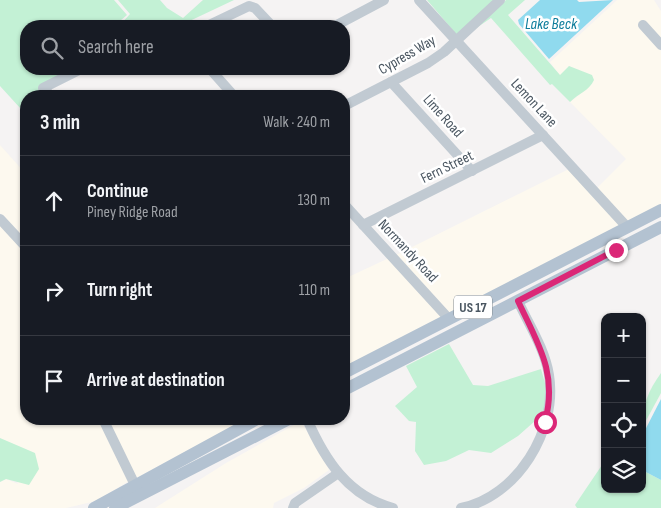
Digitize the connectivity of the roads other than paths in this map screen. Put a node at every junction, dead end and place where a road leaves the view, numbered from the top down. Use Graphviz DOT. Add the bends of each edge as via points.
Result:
graph roads {
  1 [pos="384,0"];
  2 [pos="419,0"];
  3 [pos="500,0"];
  4 [pos="220,20"];
  5 [pos="266,20"];
  6 [pos="346,20"];
  7 [pos="643,25"];
  8 [pos="456,40"];
  9 [pos="661,45"];
  10 [pos="69,75"];
  11 [pos="215,75"];
  12 [pos="391,82"];
  13 [pos="45,90"];
  14 [pos="229,90"];
  15 [pos="350,103"];
  16 [pos="543,135"];
  17 [pos="472,171"];
  18 [pos="661,210"];
  19 [pos="350,211"];
  20 [pos="661,216"];
  21 [pos="0,219"];
  22 [pos="363,225"];
  23 [pos="661,227"];
  24 [pos="627,228"];
  25 [pos="644,235"];
  26 [pos="20,241"];
  27 [pos="572,273"];
  28 [pos="534,276"];
  29 [pos="518,301"];
  30 [pos="449,319"];
  31 [pos="428,346"];
  32 [pos="350,370"];
  33 [pos="350,387"];
  34 [pos="106,425"];
  35 [pos="246,425"];
  36 [pos="277,425"];
  37 [pos="309,425"];
  38 [pos="337,474"];
  39 [pos="168,483"];
  40 [pos="135,485"];
  41 [pos="480,505"];
  42 [pos="97,506"];
  43 [pos="83,508"];
  44 [pos="115,508"];
  45 [pos="135,508"];
  46 [pos="293,508"];
  47 [pos="393,508"];
  48 [pos="462,508"];
  1 -- 6 [label="street"];
  2 -- 8 [label="street, Lemon Lane"];
  3 -- 8 [label="street, Cypress Way"];
  4 -- 5 [label="street" via="249,6"];
  7 -- 9 [label="street"];
  8 -- 12 [label="street, Cypress Way" via="428,63"];
  8 -- 16 [label="street, Lemon Lane"];
  10 -- 13 [label="street" via="43,88"];
  11 -- 14 [label="street"];
  12 -- 15 [label="street, Cypress Way"];
  12 -- 17 [label="street, Lime Road"];
  16 -- 17 [label="street, Fern Street"];
  16 -- 24 [label="street, Lemon Lane"];
  17 -- 22 [label="street, Fern Street"];
  18 -- 24 [label="main road, US 17"];
  19 -- 22 [label="street, Normandy Road"];
  20 -- 25 [label="main road" via="646,226"];
  21 -- 26 [label="street"];
  22 -- 30 [label="street, Normandy Road"];
  23 -- 25 [label="main road, US 17"];
  24 -- 27 [label="main road" via="621,238 589,256"];
  24 -- 28 [label="main road, US 17"];
  25 -- 27 [label="main road, US 17"];
  27 -- 29 [label="main road, US 17"];
  28 -- 29 [label="main road"];
  28 -- 30 [label="main road, US 17"];
  29 -- 31 [label="main road, US 17"];
  29 -- 41 [label="street" via="548,370 547,412 529,461"];
  30 -- 31 [label="main road"];
  30 -- 32 [label="main road, US 17"];
  31 -- 33 [label="main road, US 17"];
  34 -- 40 [label="street"];
  35 -- 40 [label="main road"];
  36 -- 39 [label="main road"];
  37 -- 38 [label="street"];
  38 -- 46 [label="street" via="295,503"];
  38 -- 47 [label="street" via="377,504"];
  39 -- 44 [label="main road"];
  39 -- 45 [label="main road"];
  40 -- 42 [label="main road"];
  41 -- 48 [label="street"];
  42 -- 43 [label="main road"];
}
